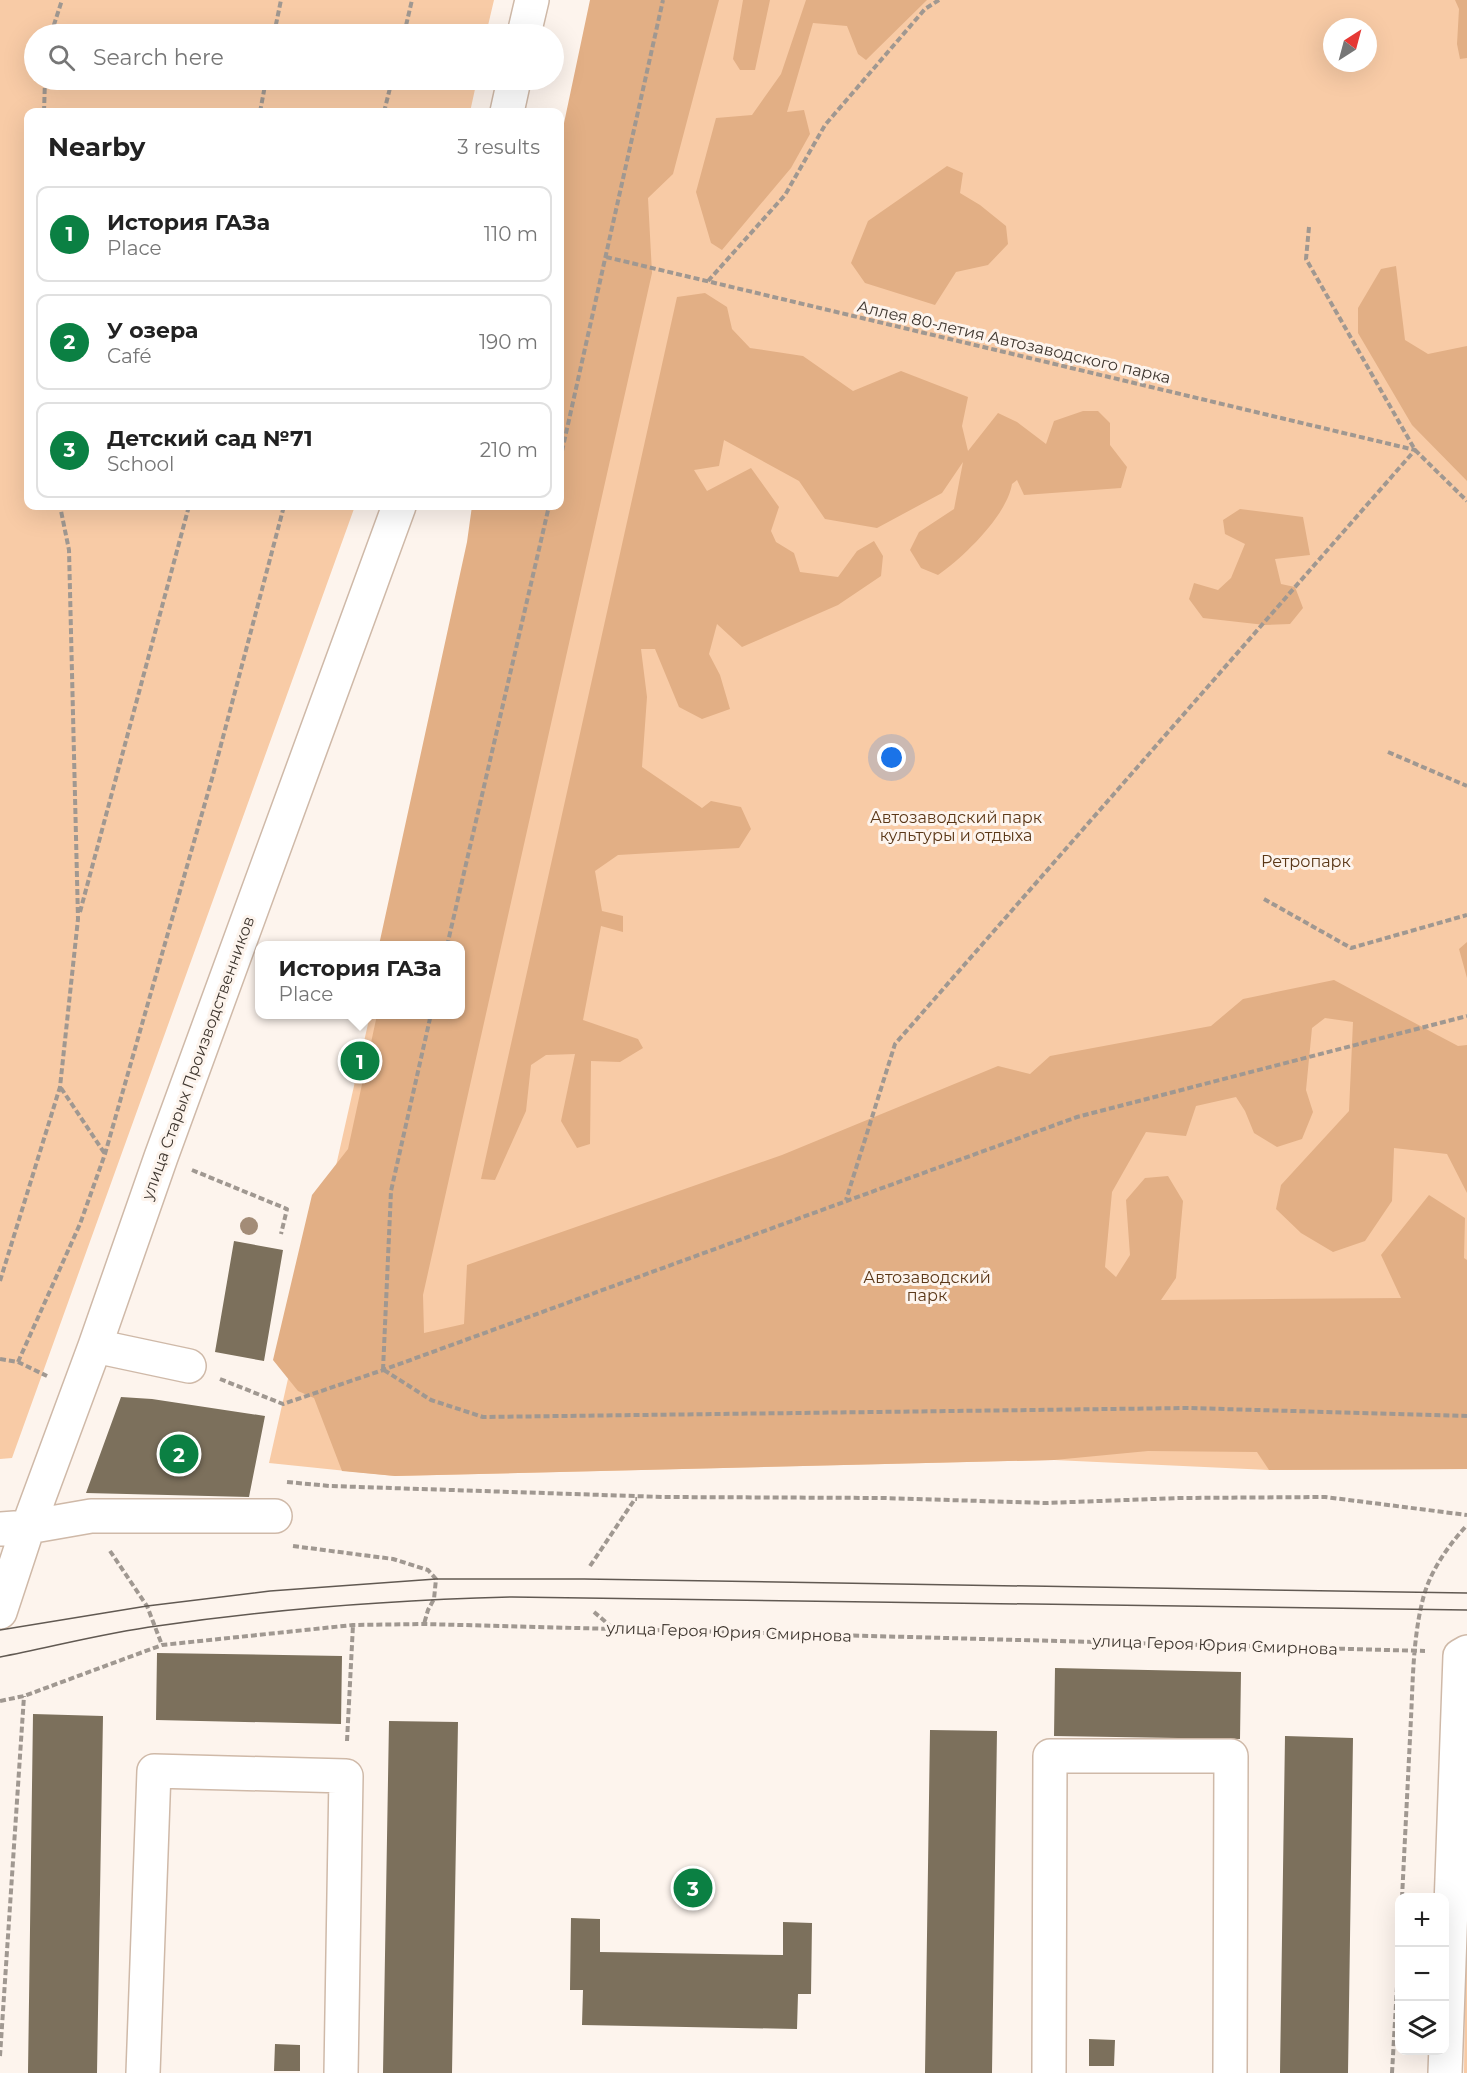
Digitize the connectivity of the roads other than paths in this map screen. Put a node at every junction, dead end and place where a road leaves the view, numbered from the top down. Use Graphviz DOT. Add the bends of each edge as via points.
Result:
graph roads {
  1 [pos="532,0"];
  2 [pos="526,24"];
  3 [pos="512,90"];
  4 [pos="508,108"];
  5 [pos="398,510"];
  6 [pos="95,1346"];
  7 [pos="189,1366"];
  8 [pos="275,1516"];
  9 [pos="14,1528"];
  10 [pos="0,1611"];
  11 [pos="1464,1654"];
  12 [pos="143,2073"];
  13 [pos="341,2073"];
  14 [pos="1049,2073"];
  15 [pos="1230,2073"];
  16 [pos="1445,2073"];
  1 -- 2 [label="street"];
  3 -- 4 [label="street"];
  5 -- 6 [label="street, улица Старых Производственников"];
  6 -- 7 [label="street"];
  6 -- 9 [label="street, улица Старых Производственников" via="78,1392"];
  8 -- 9 [label="street" via="91,1516"];
  9 -- 10 [label="street, улица Старых Производственников"];
  11 -- 16 [label="street"];
  12 -- 13 [label="street" via="154,1771 346,1776"];
  14 -- 15 [label="street" via="1050,1756 1231,1756"];
}
